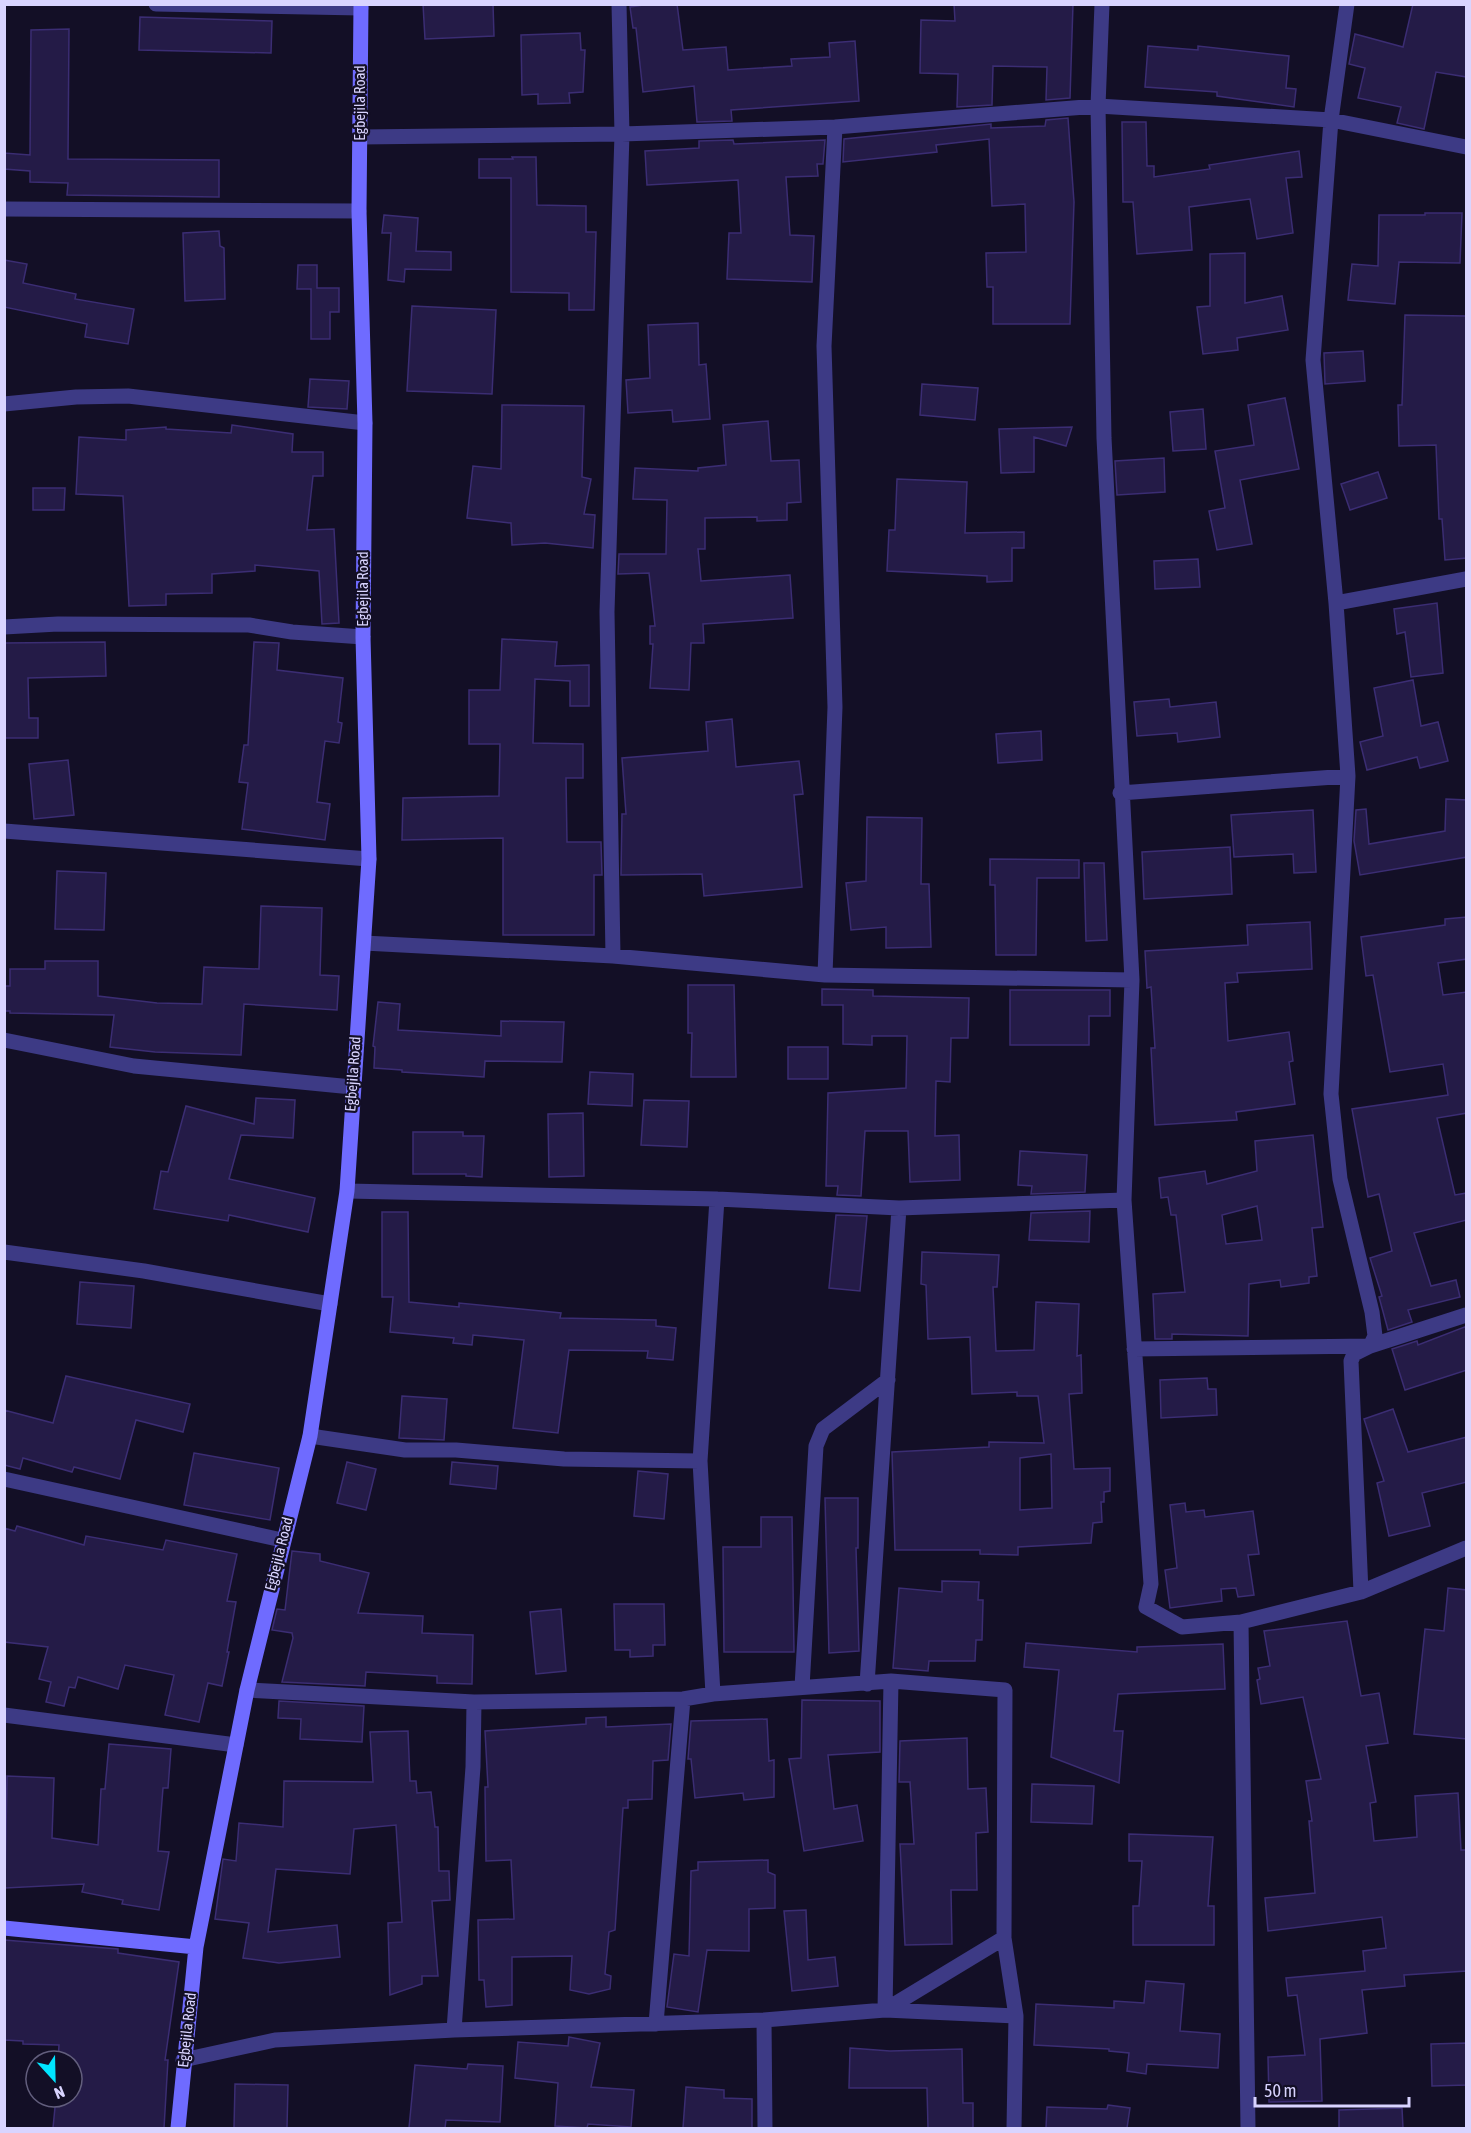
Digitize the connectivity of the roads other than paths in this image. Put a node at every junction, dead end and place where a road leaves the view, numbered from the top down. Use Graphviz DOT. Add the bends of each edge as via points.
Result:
graph roads {
  1 [pos="156,4"];
  2 [pos="619,4"];
  3 [pos="1102,4"];
  4 [pos="1347,4"];
  5 [pos="361,6"];
  6 [pos="1098,106"];
  7 [pos="1331,120"];
  8 [pos="835,127"];
  9 [pos="622,134"];
  10 [pos="360,137"];
  11 [pos="1467,147"];
  12 [pos="4,209"];
  13 [pos="359,211"];
  14 [pos="4,404"];
  15 [pos="365,423"];
  16 [pos="1467,579"];
  17 [pos="1336,603"];
  18 [pos="4,627"];
  19 [pos="363,637"];
  20 [pos="1348,776"];
  21 [pos="1120,793"];
  22 [pos="4,831"];
  23 [pos="369,859"];
  24 [pos="364,943"];
  25 [pos="613,956"];
  26 [pos="825,975"];
  27 [pos="1132,980"];
  28 [pos="4,1040"];
  29 [pos="352,1087"];
  30 [pos="346,1191"];
  31 [pos="717,1199"];
  32 [pos="1124,1200"];
  33 [pos="899,1208"];
  34 [pos="4,1252"];
  35 [pos="330,1304"];
  36 [pos="1467,1315"];
  37 [pos="1370,1346"];
  38 [pos="1134,1349"];
  39 [pos="888,1380"];
  40 [pos="310,1436"];
  41 [pos="700,1461"];
  42 [pos="4,1479"];
  43 [pos="282,1540"];
  44 [pos="1467,1548"];
  45 [pos="1361,1592"];
  46 [pos="1240,1622"];
  47 [pos="891,1681"];
  48 [pos="867,1684"];
  49 [pos="802,1687"];
  50 [pos="247,1690"];
  51 [pos="713,1694"];
  52 [pos="683,1699"];
  53 [pos="474,1702"];
  54 [pos="4,1715"];
  55 [pos="236,1745"];
  56 [pos="4,1928"];
  57 [pos="1004,1938"];
  58 [pos="196,1947"];
  59 [pos="885,2010"];
  60 [pos="1016,2016"];
  61 [pos="764,2020"];
  62 [pos="656,2024"];
  63 [pos="454,2030"];
  64 [pos="183,2060"];
  65 [pos="178,2128"];
  66 [pos="765,2128"];
  67 [pos="1014,2128"];
  68 [pos="1248,2128"];
  1 -- 5 [label="street"];
  2 -- 9 [label="street"];
  3 -- 6 [label="street"];
  4 -- 7 [label="street"];
  5 -- 10 [label="street, Egbejila Road"];
  6 -- 7 [label="street"];
  6 -- 8 [label="street"];
  6 -- 21 [label="street" via="1104,438"];
  7 -- 11 [label="street"];
  7 -- 17 [label="street" via="1313,360"];
  8 -- 9 [label="street"];
  8 -- 26 [label="street" via="824,346 835,707"];
  9 -- 10 [label="street"];
  9 -- 25 [label="street" via="606,612"];
  10 -- 13 [label="street, Egbejila Road"];
  12 -- 13 [label="street"];
  13 -- 15 [label="street, Egbejila Road"];
  14 -- 15 [label="street" via="128,396"];
  15 -- 19 [label="street, Egbejila Road"];
  16 -- 17 [label="street"];
  17 -- 20 [label="street"];
  18 -- 19 [label="street" via="249,625"];
  19 -- 23 [label="street, Egbejila Road"];
  20 -- 21 [label="street"];
  20 -- 37 [label="street" via="1331,1094 1340,1179 1372,1312 1375,1336"];
  21 -- 27 [label="street"];
  22 -- 23 [label="street"];
  23 -- 24 [label="street, Egbejila Road"];
  24 -- 25 [label="street"];
  24 -- 29 [label="street, Egbejila Road"];
  25 -- 26 [label="street"];
  26 -- 27 [label="street"];
  27 -- 32 [label="street"];
  28 -- 29 [label="street" via="134,1066"];
  29 -- 30 [label="street, Egbejila Road"];
  30 -- 31 [label="street"];
  30 -- 35 [label="street, Egbejila Road"];
  31 -- 33 [label="street"];
  31 -- 41 [label="street"];
  32 -- 33 [label="street"];
  32 -- 38 [label="street"];
  33 -- 39 [label="street"];
  34 -- 35 [label="street" via="144,1271"];
  35 -- 40 [label="street, Egbejila Road"];
  36 -- 37 [label="street"];
  37 -- 38 [label="street"];
  37 -- 45 [label="street" via="1354,1354 1351,1361"];
  38 -- 46 [label="street" via="1151,1584 1146,1608 1182,1627"];
  39 -- 48 [label="street"];
  39 -- 49 [label="street" via="823,1429 816,1446"];
  40 -- 41 [label="street" via="405,1450 456,1450 564,1460"];
  40 -- 43 [label="street, Egbejila Road"];
  41 -- 51 [label="street"];
  42 -- 43 [label="street"];
  43 -- 50 [label="street, Egbejila Road"];
  44 -- 45 [label="street"];
  45 -- 46 [label="street"];
  46 -- 68 [label="street"];
  47 -- 48 [label="street"];
  47 -- 57 [label="street" via="1005,1690"];
  47 -- 59 [label="street"];
  48 -- 49 [label="street"];
  49 -- 51 [label="street"];
  50 -- 53 [label="street"];
  50 -- 55 [label="street, Egbejila Road"];
  51 -- 52 [label="street"];
  52 -- 53 [label="street"];
  52 -- 62 [label="street"];
  53 -- 63 [label="street"];
  54 -- 55 [label="street"];
  55 -- 58 [label="street, Egbejila Road"];
  56 -- 58 [label="street"];
  57 -- 59 [label="street"];
  57 -- 60 [label="street"];
  58 -- 64 [label="street, Egbejila Road"];
  59 -- 60 [label="street"];
  59 -- 61 [label="street"];
  60 -- 67 [label="street"];
  61 -- 62 [label="street"];
  61 -- 66 [label="street"];
  62 -- 63 [label="street"];
  63 -- 64 [label="street" via="275,2040"];
  64 -- 65 [label="street, Egbejila Road"];
}
